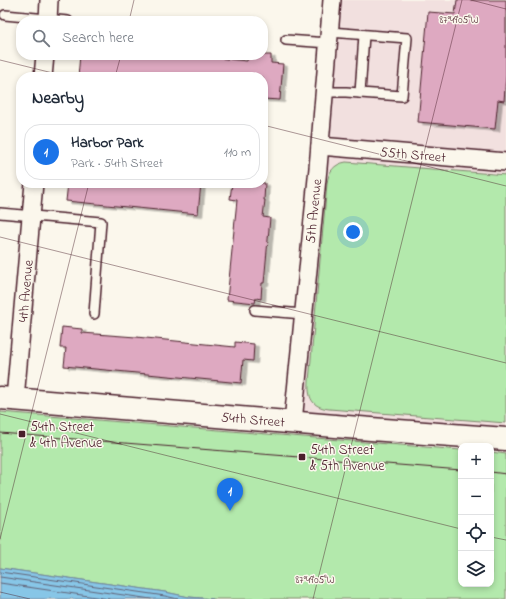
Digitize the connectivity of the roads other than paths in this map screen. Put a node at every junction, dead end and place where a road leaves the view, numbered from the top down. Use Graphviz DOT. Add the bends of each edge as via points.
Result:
graph roads {
  1 [pos="49,0"];
  2 [pos="332,0"];
  3 [pos="5,15"];
  4 [pos="16,16"];
  5 [pos="48,16"];
  6 [pos="364,34"];
  7 [pos="329,37"];
  8 [pos="286,40"];
  9 [pos="45,60"];
  10 [pos="43,72"];
  11 [pos="324,92"];
  12 [pos="360,93"];
  13 [pos="320,146"];
  14 [pos="506,162"];
  15 [pos="34,188"];
  16 [pos="0,213"];
  17 [pos="31,216"];
  18 [pos="255,310"];
  19 [pos="94,314"];
  20 [pos="303,314"];
  21 [pos="8,398"];
  22 [pos="293,422"];
  23 [pos="506,439"];
  1 -- 5 [label="street"];
  2 -- 7 [label="street, 5th Avenue"];
  3 -- 4 [label="lane"];
  6 -- 7 [label="lane"];
  6 -- 12 [label="lane"];
  6 -- 12 [label="lane" via="408,38 402,96"];
  7 -- 8 [label="lane"];
  7 -- 11 [label="street, 5th Avenue"];
  9 -- 10 [label="street"];
  11 -- 12 [label="lane"];
  11 -- 13 [label="street, 5th Avenue"];
  13 -- 14 [label="street, 55th Street"];
  13 -- 20 [label="street, 5th Avenue"];
  15 -- 17 [label="street, 4th Avenue"];
  16 -- 17 [label="lane"];
  17 -- 19 [label="lane" via="101,222"];
  17 -- 21 [label="street, 4th Avenue"];
  18 -- 20 [label="lane"];
  20 -- 22 [label="street, 5th Avenue"];
  21 -- 22 [label="street, 54th Street"];
  22 -- 23 [label="street, 54th Street"];
}
